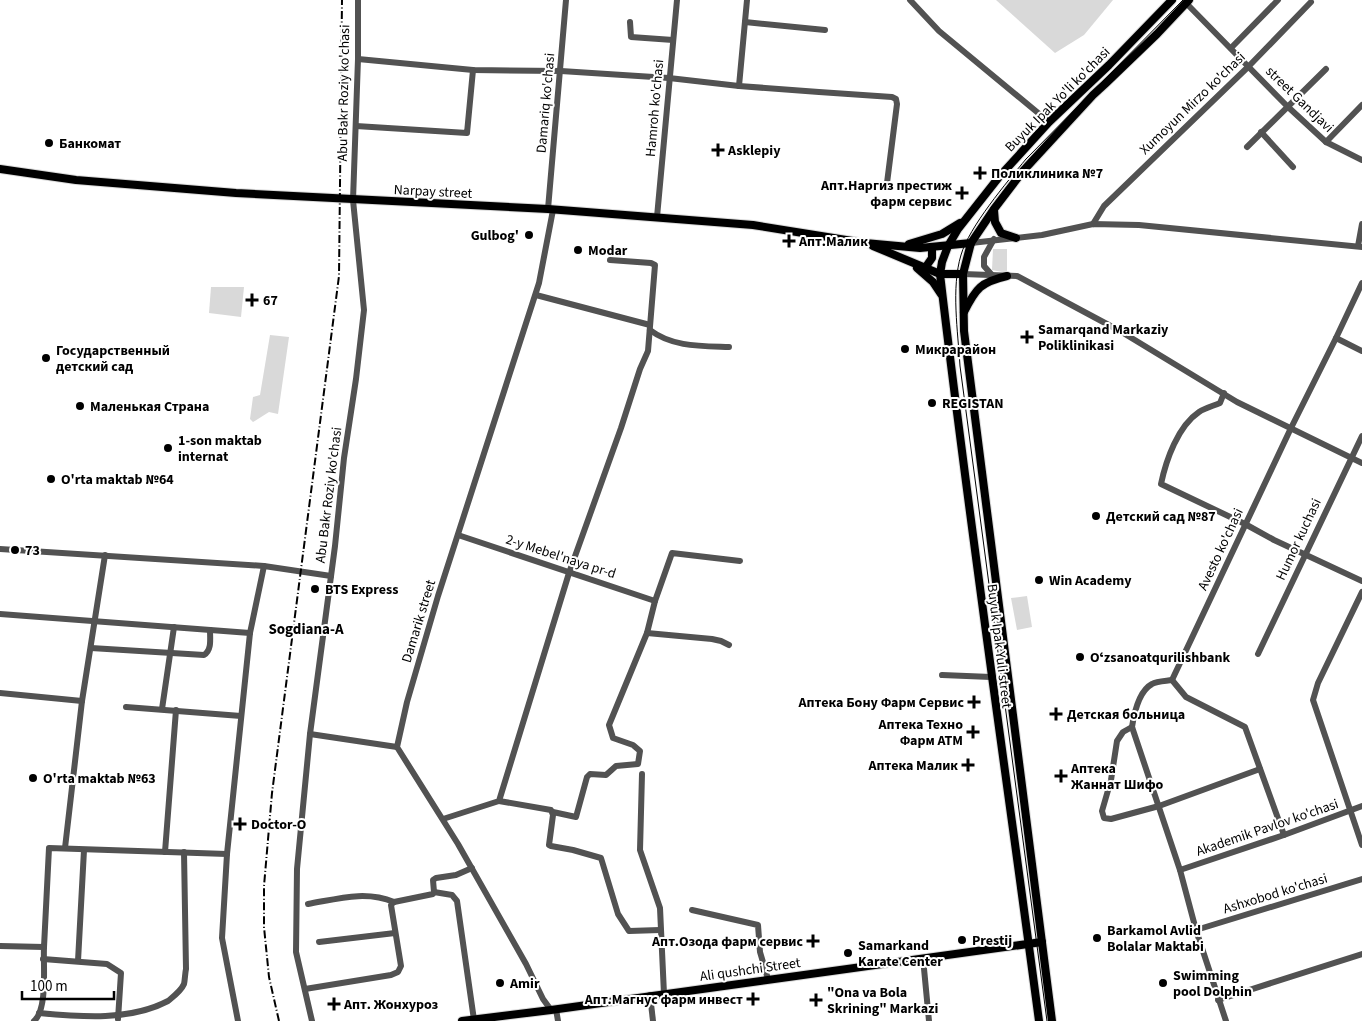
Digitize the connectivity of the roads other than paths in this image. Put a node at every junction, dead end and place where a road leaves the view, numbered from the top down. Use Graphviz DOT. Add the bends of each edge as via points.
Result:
graph roads {
  1 [pos="358,0"];
  2 [pos="566,0"];
  3 [pos="677,0"];
  4 [pos="747,0"];
  5 [pos="910,0"];
  6 [pos="1172,0"];
  7 [pos="1278,0"];
  8 [pos="1188,1"];
  9 [pos="1311,2"];
  10 [pos="630,22"];
  11 [pos="745,22"];
  12 [pos="825,30"];
  13 [pos="673,40"];
  14 [pos="1231,48"];
  15 [pos="358,59"];
  16 [pos="1249,66"];
  17 [pos="1326,69"];
  18 [pos="473,70"];
  19 [pos="561,71"];
  20 [pos="669,78"];
  21 [pos="739,86"];
  22 [pos="1362,104"];
  23 [pos="1287,106"];
  24 [pos="1049,122"];
  25 [pos="356,126"];
  26 [pos="1262,132"];
  27 [pos="1326,142"];
  28 [pos="1246,148"];
  29 [pos="1362,160"];
  30 [pos="0,168"];
  31 [pos="1293,168"];
  32 [pos="887,183"];
  33 [pos="353,200"];
  34 [pos="550,209"];
  35 [pos="994,209"];
  36 [pos="657,218"];
  37 [pos="966,219"];
  38 [pos="1093,224"];
  39 [pos="1362,224"];
  40 [pos="1016,238"];
  41 [pos="994,239"];
  42 [pos="865,243"];
  43 [pos="971,243"];
  44 [pos="898,246"];
  45 [pos="948,246"];
  46 [pos="932,247"];
  47 [pos="1360,247"];
  48 [pos="902,259"];
  49 [pos="610,260"];
  50 [pos="925,268"];
  51 [pos="940,274"];
  52 [pos="962,274"];
  53 [pos="992,275"];
  54 [pos="1007,276"];
  55 [pos="1362,283"];
  56 [pos="536,295"];
  57 [pos="943,299"];
  58 [pos="964,314"];
  59 [pos="650,328"];
  60 [pos="1336,338"];
  61 [pos="729,347"];
  62 [pos="1362,351"];
  63 [pos="1224,393"];
  64 [pos="1291,428"];
  65 [pos="1362,436"];
  66 [pos="1351,458"];
  67 [pos="1362,463"];
  68 [pos="1245,524"];
  69 [pos="458,535"];
  70 [pos="0,549"];
  71 [pos="105,555"];
  72 [pos="1305,555"];
  73 [pos="740,561"];
  74 [pos="264,566"];
  75 [pos="569,573"];
  76 [pos="331,576"];
  77 [pos="1362,581"];
  78 [pos="1362,592"];
  79 [pos="655,601"];
  80 [pos="0,614"];
  81 [pos="96,621"];
  82 [pos="174,627"];
  83 [pos="210,630"];
  84 [pos="250,633"];
  85 [pos="647,633"];
  86 [pos="729,645"];
  87 [pos="91,648"];
  88 [pos="170,653"];
  89 [pos="1258,654"];
  90 [pos="942,675"];
  91 [pos="991,677"];
  92 [pos="1172,680"];
  93 [pos="0,693"];
  94 [pos="82,701"];
  95 [pos="126,706"];
  96 [pos="162,709"];
  97 [pos="176,710"];
  98 [pos="241,716"];
  99 [pos="1132,727"];
  100 [pos="310,734"];
  101 [pos="397,747"];
  102 [pos="1260,769"];
  103 [pos="642,774"];
  104 [pos="499,801"];
  105 [pos="1159,806"];
  106 [pos="1362,806"];
  107 [pos="1350,810"];
  108 [pos="553,812"];
  109 [pos="443,819"];
  110 [pos="1284,835"];
  111 [pos="1362,845"];
  112 [pos="65,848"];
  113 [pos="84,850"];
  114 [pos="165,852"];
  115 [pos="184,852"];
  116 [pos="226,854"];
  117 [pos="472,868"];
  118 [pos="1180,870"];
  119 [pos="1362,879"];
  120 [pos="434,892"];
  121 [pos="394,902"];
  122 [pos="308,904"];
  123 [pos="692,910"];
  124 [pos="660,930"];
  125 [pos="1196,930"];
  126 [pos="395,933"];
  127 [pos="318,942"];
  128 [pos="1042,942"];
  129 [pos="1029,943"];
  130 [pos="0,946"];
  131 [pos="44,947"];
  132 [pos="1362,954"];
  133 [pos="923,958"];
  134 [pos="44,959"];
  135 [pos="78,961"];
  136 [pos="768,979"];
  137 [pos="305,989"];
  138 [pos="664,994"];
  139 [pos="650,995"];
  140 [pos="1218,1000"];
  141 [pos="554,1010"];
  142 [pos="39,1013"];
  143 [pos="118,1019"];
  144 [pos="487,1019"];
  145 [pos="474,1020"];
  146 [pos="34,1021"];
  147 [pos="238,1021"];
  148 [pos="312,1021"];
  149 [pos="462,1021"];
  150 [pos="558,1021"];
  151 [pos="653,1021"];
  152 [pos="929,1021"];
  153 [pos="1039,1021"];
  154 [pos="1052,1021"];
  155 [pos="1226,1021"];
  1 -- 15 [label="street, Abu Bakr Roziy ko'chasi"];
  2 -- 19 [label="street, Damariq ko'chasi"];
  3 -- 13 [label="street, Hamroh ko'chasi"];
  4 -- 11 [label="street"];
  5 -- 24 [label="street" via="939,31"];
  6 -- 24 [label="main road, Buyuk Ipak Yo'li ko'chasi"];
  7 -- 14 [label="street"];
  8 -- 14 [label="street, street Gandjavi"];
  8 -- 35 [label="main road, Buyuk Ipak Yo'li ko'chasi" via="1093,94 1023,171"];
  9 -- 16 [label="street, Xumoyun Mirzo ko'chasi"];
  10 -- 13 [label="street" via="631,37"];
  11 -- 12 [label="street"];
  11 -- 21 [label="street"];
  13 -- 20 [label="street, Hamroh ko'chasi"];
  14 -- 16 [label="street, street Gandjavi"];
  15 -- 18 [label="street"];
  15 -- 25 [label="street, Abu Bakr Roziy ko'chasi"];
  16 -- 23 [label="street, street Gandjavi"];
  16 -- 38 [label="street, Xumoyun Mirzo ko'chasi" via="1104,206"];
  17 -- 23 [label="street"];
  18 -- 19 [label="street"];
  18 -- 25 [label="street" via="467,132"];
  19 -- 20 [label="street"];
  19 -- 34 [label="street, Damariq ko'chasi"];
  20 -- 21 [label="street"];
  20 -- 36 [label="street, Hamroh ko'chasi"];
  21 -- 32 [label="street" via="896,99"];
  22 -- 27 [label="street"];
  23 -- 26 [label="street"];
  23 -- 27 [label="street, street Gandjavi"];
  24 -- 37 [label="main road, Buyuk Ipak Yo'li ko'chasi"];
  25 -- 33 [label="street, Abu Bakr Roziy ko'chasi"];
  26 -- 28 [label="street"];
  26 -- 31 [label="street"];
  27 -- 29 [label="street, street Gandjavi"];
  30 -- 33 [label="main road, Narpay street" via="76,180"];
  33 -- 34 [label="main road, Narpay street"];
  33 -- 76 [label="street, Abu Bakr Roziy ko'chasi" via="364,310"];
  34 -- 36 [label="main road, Narpay street"];
  34 -- 56 [label="street, Damarik street"];
  35 -- 40 [label="main road" via="995,222 1001,233"];
  35 -- 43 [label="main road, Buyuk Ipak Yo'li ko'chasi"];
  36 -- 42 [label="main road, Narpay street" via="753,224"];
  37 -- 44 [label="main road" via="942,234"];
  37 -- 45 [label="main road, Buyuk Ipak Yo'li ko'chasi"];
  38 -- 40 [label="street"];
  38 -- 47 [label="street" via="1139,225"];
  39 -- 47 [label="street"];
  40 -- 41 [label="street"];
  41 -- 43 [label="street"];
  41 -- 53 [label="street" via="984,257 984,266"];
  42 -- 44 [label="main road, Narpay street"];
  42 -- 48 [label="main road, Narpay street"];
  43 -- 45 [label="main road, Narpay street"];
  43 -- 52 [label="main road, Buyuk Ipak Yo'li ko'chasi"];
  44 -- 46 [label="main road, Narpay street"];
  45 -- 46 [label="main road, Narpay street"];
  45 -- 51 [label="main road, Buyuk Ipak Yo'li ko'chasi"];
  46 -- 50 [label="main road" via="932,258"];
  48 -- 50 [label="main road, Narpay street"];
  48 -- 57 [label="main road" via="926,275"];
  49 -- 59 [label="street" via="655,265"];
  50 -- 51 [label="main road, Narpay street"];
  51 -- 52 [label="main road"];
  51 -- 57 [label="main road, Buyuk Ipak Yuli street"];
  52 -- 53 [label="street"];
  52 -- 58 [label="main road, Buyuk Ipak Yuli street"];
  53 -- 54 [label="street"];
  54 -- 58 [label="main road" via="984,282 976,290"];
  54 -- 63 [label="street" via="1017,276 1120,331"];
  55 -- 60 [label="street, Avesto ko'chasi"];
  56 -- 59 [label="street"];
  56 -- 69 [label="street, Damarik street"];
  57 -- 91 [label="main road, Buyuk Ipak Yuli street"];
  58 -- 128 [label="main road, Buyuk Ipak Yuli street"];
  59 -- 61 [label="street" via="669,341"];
  59 -- 75 [label="street" via="648,351"];
  60 -- 62 [label="street"];
  60 -- 64 [label="street, Avesto ko'chasi"];
  63 -- 64 [label="street"];
  63 -- 68 [label="street" via="1220,403 1190,419 1165,467 1161,484"];
  64 -- 66 [label="street"];
  64 -- 68 [label="street, Avesto ko'chasi"];
  65 -- 66 [label="street, Humor kuchasi"];
  66 -- 67 [label="street"];
  66 -- 72 [label="street, Humor kuchasi"];
  68 -- 72 [label="street"];
  68 -- 92 [label="street, Avesto ko'chasi"];
  69 -- 75 [label="street, 2-y Mebel'naya pr-d"];
  69 -- 101 [label="street, Damarik street" via="407,702"];
  70 -- 71 [label="street"];
  71 -- 74 [label="street"];
  71 -- 81 [label="street"];
  72 -- 77 [label="street"];
  72 -- 89 [label="street, Humor kuchasi"];
  73 -- 79 [label="street" via="672,554"];
  74 -- 76 [label="street"];
  74 -- 84 [label="street"];
  75 -- 79 [label="street, 2-y Mebel'naya pr-d"];
  75 -- 104 [label="street"];
  76 -- 100 [label="street, Abu Bakr Roziy ko'chasi"];
  78 -- 107 [label="street" via="1313,700"];
  79 -- 85 [label="street"];
  80 -- 81 [label="street"];
  81 -- 82 [label="street"];
  81 -- 87 [label="street"];
  82 -- 83 [label="street"];
  82 -- 88 [label="street"];
  83 -- 84 [label="street"];
  83 -- 88 [label="street" via="208,653"];
  84 -- 98 [label="street"];
  85 -- 86 [label="street" via="721,640"];
  85 -- 108 [label="street" via="609,725 613,738 640,751 638,764 616,766 606,774 590,774 576,817"];
  87 -- 88 [label="street"];
  87 -- 94 [label="street"];
  88 -- 96 [label="street"];
  90 -- 91 [label="street"];
  91 -- 129 [label="main road, Buyuk Ipak Yuli street"];
  92 -- 99 [label="street" via="1152,684 1140,698"];
  92 -- 102 [label="street" via="1186,697 1246,727"];
  93 -- 94 [label="street"];
  94 -- 112 [label="street"];
  95 -- 96 [label="street"];
  96 -- 97 [label="street"];
  97 -- 98 [label="street"];
  97 -- 114 [label="street"];
  98 -- 116 [label="street"];
  99 -- 105 [label="street"];
  99 -- 105 [label="street" via="1117,741 1102,810 1104,818"];
  100 -- 101 [label="street"];
  100 -- 137 [label="street, Abu Bakr Roziy ko'chasi" via="297,869 296,952"];
  101 -- 109 [label="street"];
  102 -- 105 [label="street"];
  102 -- 110 [label="street"];
  103 -- 124 [label="street" via="640,850 660,908"];
  104 -- 108 [label="street"];
  104 -- 109 [label="street"];
  105 -- 118 [label="street"];
  106 -- 107 [label="street, Akademik Pavlov ko'chasi"];
  107 -- 110 [label="street, Akademik Pavlov ko'chasi"];
  107 -- 111 [label="street"];
  108 -- 124 [label="street" via="549,844 601,858 618,914 629,931"];
  109 -- 117 [label="street"];
  110 -- 118 [label="street, Akademik Pavlov ko'chasi"];
  112 -- 113 [label="street"];
  112 -- 131 [label="street" via="49,848"];
  113 -- 114 [label="street"];
  113 -- 135 [label="street"];
  114 -- 115 [label="street"];
  115 -- 116 [label="street"];
  115 -- 143 [label="street" via="184,984 163,1004"];
  116 -- 147 [label="street" via="222,938"];
  117 -- 120 [label="street" via="436,878 433,880"];
  117 -- 141 [label="street" via="543,999"];
  118 -- 125 [label="street"];
  119 -- 125 [label="street, Ashxobod ko'chasi"];
  120 -- 121 [label="street"];
  120 -- 145 [label="street" via="452,895 457,901"];
  121 -- 122 [label="street" via="380,896 359,895"];
  121 -- 126 [label="street" via="391,906"];
  123 -- 136 [label="street" via="758,925 760,952"];
  124 -- 138 [label="street"];
  125 -- 140 [label="street"];
  126 -- 127 [label="street"];
  126 -- 137 [label="street" via="401,966 398,972"];
  128 -- 129 [label="main road, Ali qushchi Street"];
  128 -- 154 [label="main road, Buyuk Ipak Yuli street"];
  129 -- 133 [label="main road, Ali qushchi Street"];
  129 -- 153 [label="main road, Buyuk Ipak Yuli street"];
  130 -- 131 [label="street"];
  131 -- 134 [label="street"];
  132 -- 140 [label="street"];
  133 -- 136 [label="main road, Ali qushchi Street"];
  133 -- 152 [label="street"];
  134 -- 135 [label="street"];
  134 -- 142 [label="street"];
  135 -- 143 [label="street" via="106,964 121,973"];
  136 -- 138 [label="main road, Ali qushchi Street"];
  137 -- 148 [label="street, Abu Bakr Roziy ko'chasi"];
  138 -- 139 [label="main road, Ali qushchi Street"];
  139 -- 141 [label="main road, Ali qushchi Street"];
  139 -- 151 [label="street"];
  140 -- 155 [label="street"];
  141 -- 144 [label="main road, Ali qushchi Street"];
  141 -- 150 [label="street"];
  142 -- 143 [label="street"];
  142 -- 146 [label="street"];
  144 -- 145 [label="main road, Ali qushchi Street"];
  145 -- 149 [label="main road, Ali qushchi Street"];
}
